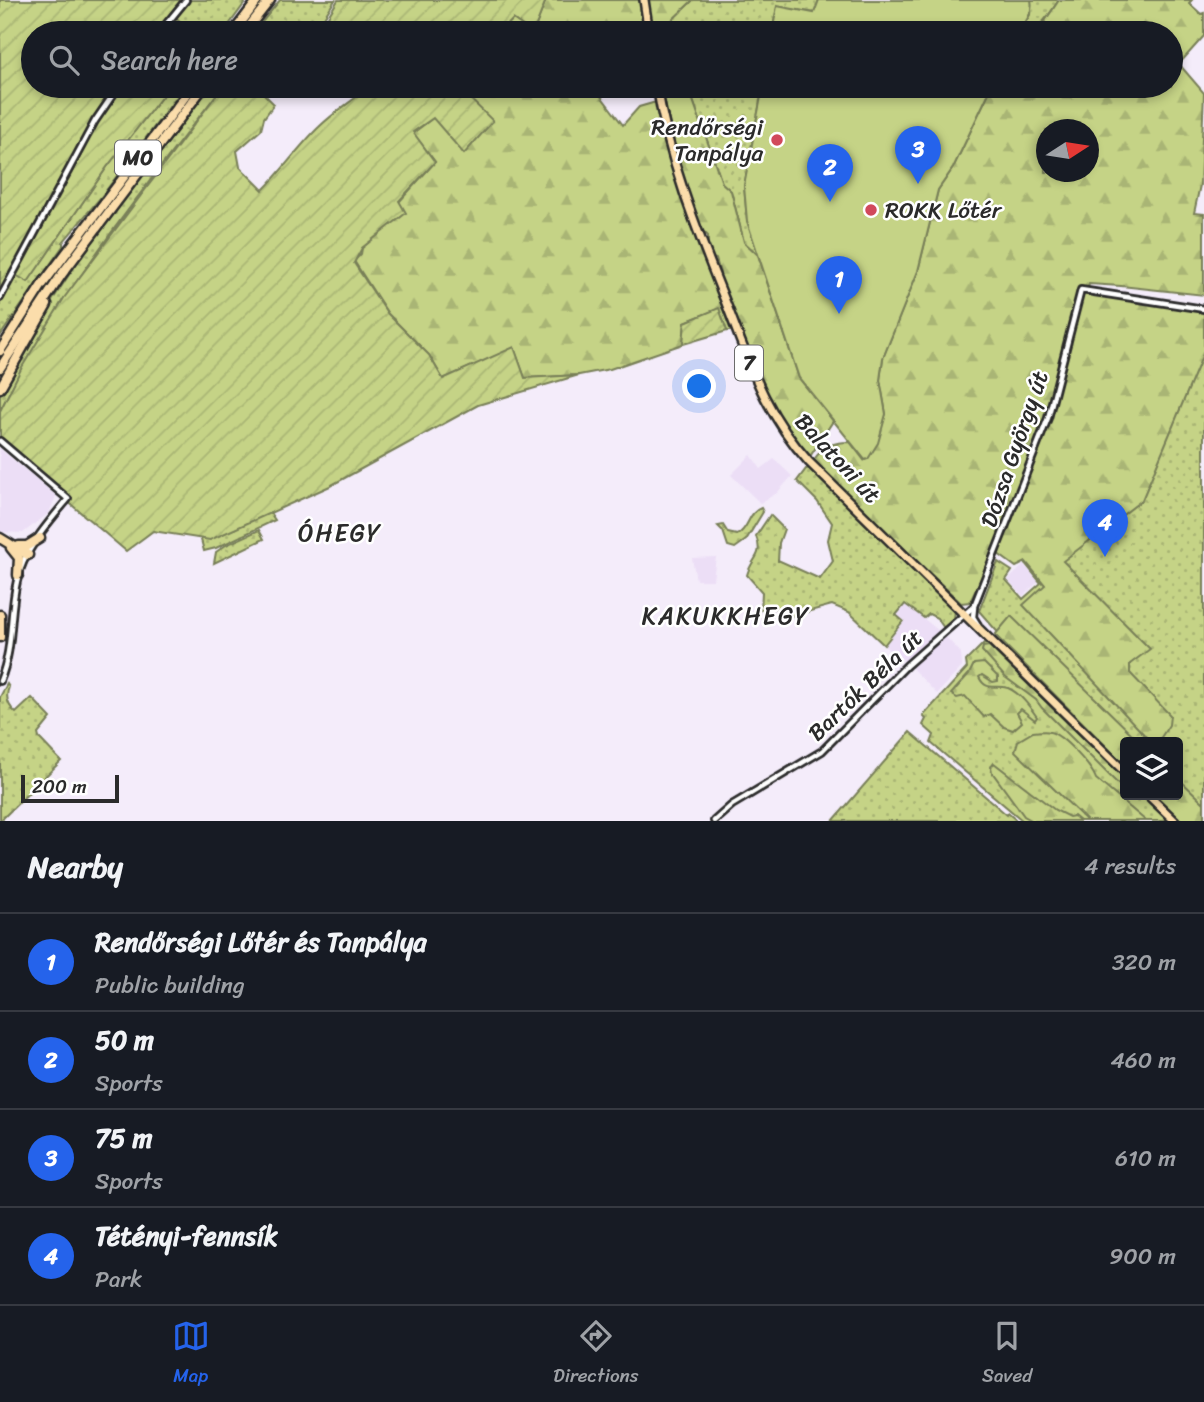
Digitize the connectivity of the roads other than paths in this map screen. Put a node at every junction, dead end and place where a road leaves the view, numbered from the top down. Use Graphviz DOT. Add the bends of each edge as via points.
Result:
graph roads {
  1 [pos="186,0"];
  2 [pos="258,0"];
  3 [pos="270,0"];
  4 [pos="277,0"];
  5 [pos="645,0"];
  6 [pos="169,21"];
  7 [pos="242,21"];
  8 [pos="254,21"];
  9 [pos="255,21"];
  10 [pos="648,21"];
  11 [pos="111,98"];
  12 [pos="183,98"];
  13 [pos="195,98"];
  14 [pos="659,98"];
  15 [pos="62,274"];
  16 [pos="0,298"];
  17 [pos="1204,309"];
  18 [pos="0,351"];
  19 [pos="0,368"];
  20 [pos="0,388"];
  21 [pos="0,441"];
  22 [pos="58,491"];
  23 [pos="60,509"];
  24 [pos="40,538"];
  25 [pos="0,540"];
  26 [pos="13,547"];
  27 [pos="28,555"];
  28 [pos="18,575"];
  29 [pos="974,606"];
  30 [pos="965,614"];
  31 [pos="0,615"];
  32 [pos="955,623"];
  33 [pos="981,629"];
  34 [pos="0,637"];
  35 [pos="0,681"];
  36 [pos="1120,767"];
  37 [pos="1153,800"];
  38 [pos="714,821"];
  39 [pos="1175,821"];
  1 -- 6 [label="street"];
  2 -- 7 [label="highway"];
  3 -- 8 [label="highway"];
  4 -- 9 [label="highway"];
  5 -- 10 [label="main road"];
  11 -- 16 [label="street"];
  12 -- 18 [label="highway, M0" via="42,285"];
  13 -- 15 [label="highway, M0"];
  14 -- 30 [label="main road, Balatoni út / 7" via="678,179 768,406 809,462"];
  15 -- 19 [label="highway, M0"];
  15 -- 20 [label="highway"];
  17 -- 29 [label="street, Dózsa György út" via="1081,290 1048,418"];
  21 -- 22 [label="street"];
  22 -- 23 [label="street"];
  22 -- 23 [label="street" via="68,499"];
  23 -- 24 [label="street"];
  24 -- 26 [label="highway"];
  24 -- 27 [label="street"];
  25 -- 26 [label="highway"];
  26 -- 27 [label="highway"];
  26 -- 28 [label="highway" via="19,558"];
  27 -- 28 [label="street"];
  28 -- 35 [label="street" via="10,648"];
  29 -- 30 [label="street, Dózsa György út"];
  29 -- 33 [label="street"];
  30 -- 32 [label="street, Bartók Béla út"];
  30 -- 33 [label="main road, Balatoni út / 7"];
  31 -- 34 [label="highway"];
  32 -- 33 [label="street" via="967,622"];
  32 -- 38 [label="street, Bartók Béla út" via="822,751 732,805"];
  33 -- 36 [label="main road, Balatoni út / 7"];
  37 -- 39 [label="main road"];
}
